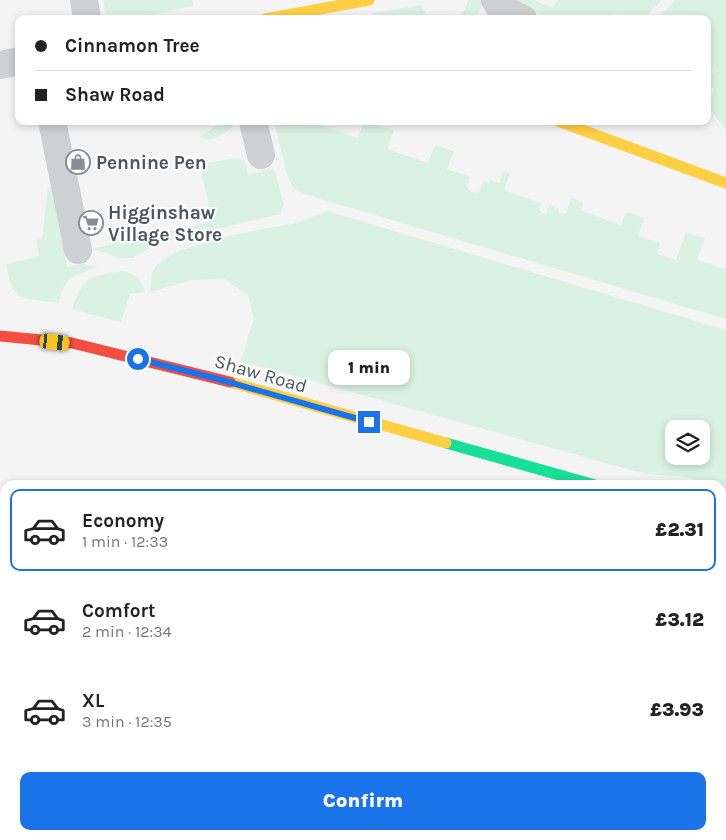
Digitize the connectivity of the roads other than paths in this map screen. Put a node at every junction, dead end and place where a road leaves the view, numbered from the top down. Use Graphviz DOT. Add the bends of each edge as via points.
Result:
graph roads {
  1 [pos="84,0"];
  2 [pos="369,0"];
  3 [pos="495,0"];
  4 [pos="86,15"];
  5 [pos="298,15"];
  6 [pos="515,15"];
  7 [pos="15,62"];
  8 [pos="0,65"];
  9 [pos="53,125"];
  10 [pos="253,125"];
  11 [pos="569,125"];
  12 [pos="261,156"];
  13 [pos="726,183"];
  14 [pos="78,250"];
  15 [pos="0,336"];
  16 [pos="577,480"];
  1 -- 4 [label="street"];
  2 -- 5 [label="main road"];
  3 -- 6 [label="street" via="500,8"];
  7 -- 8 [label="street"];
  9 -- 14 [label="street"];
  10 -- 12 [label="street"];
  11 -- 13 [label="main road"];
  15 -- 16 [label="main road, Shaw Road" via="72,343 171,367"];
}
